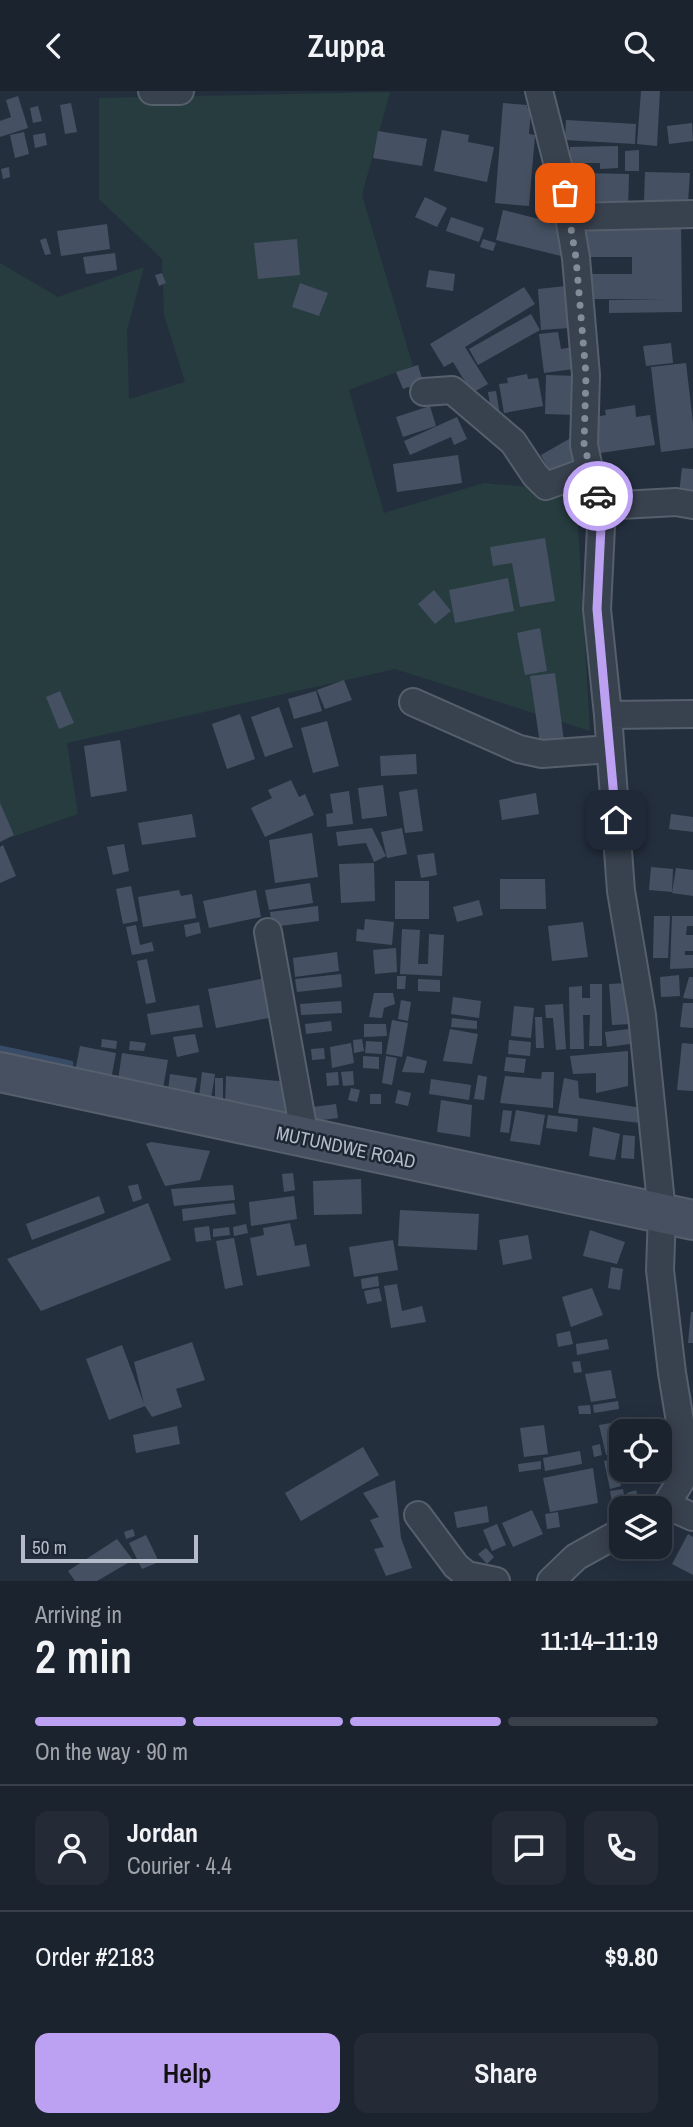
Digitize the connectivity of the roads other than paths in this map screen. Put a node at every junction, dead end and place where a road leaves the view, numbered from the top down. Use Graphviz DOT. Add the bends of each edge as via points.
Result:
graph roads {
  1 [pos="152,91"];
  2 [pos="180,91"];
  3 [pos="539,91"];
  4 [pos="693,214"];
  5 [pos="569,217"];
  6 [pos="424,392"];
  7 [pos="590,470"];
  8 [pos="693,505"];
  9 [pos="602,506"];
  10 [pos="412,702"];
  11 [pos="693,714"];
  12 [pos="608,715"];
  13 [pos="610,749"];
  14 [pos="268,932"];
  15 [pos="0,1072"];
  16 [pos="305,1138"];
  17 [pos="678,1217"];
  18 [pos="670,1496"];
  19 [pos="672,1510"];
  20 [pos="418,1515"];
  21 [pos="693,1517"];
  22 [pos="609,1539"];
  23 [pos="496,1581"];
  24 [pos="551,1581"];
  1 -- 2 [label="street"];
  3 -- 5 [label="street"];
  4 -- 5 [label="street"];
  5 -- 7 [label="street" via="586,375 584,445"];
  6 -- 7 [label="street" via="452,390 513,442 546,486"];
  7 -- 9 [label="street"];
  8 -- 9 [label="street"];
  9 -- 12 [label="street" via="597,609"];
  10 -- 13 [label="street" via="530,752"];
  11 -- 12 [label="street"];
  12 -- 13 [label="street"];
  13 -- 17 [label="street" via="621,891"];
  14 -- 16 [label="street"];
  15 -- 16 [label="main road, MUTUNDWE ROAD"];
  16 -- 17 [label="main road, MUTUNDWE ROAD"];
  17 -- 18 [label="street" via="660,1271 686,1458 682,1479"];
  19 -- 21 [label="street"];
  20 -- 23 [label="street" via="456,1566 467,1575"];
  22 -- 24 [label="street" via="576,1557"];
}
